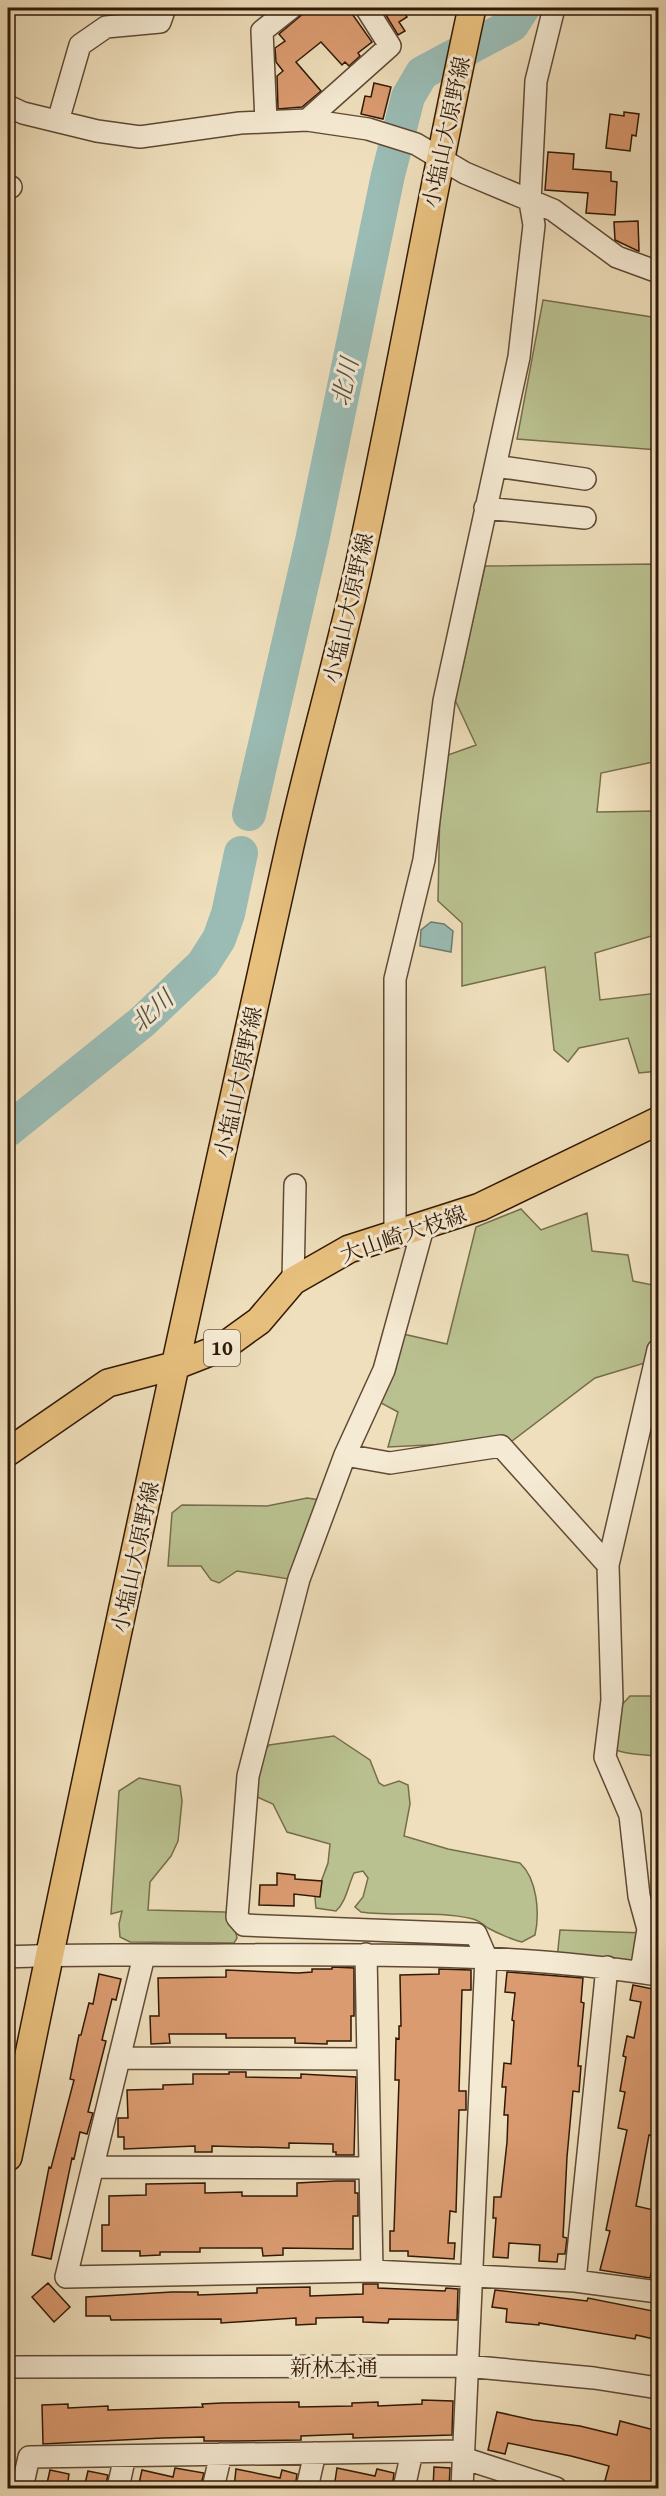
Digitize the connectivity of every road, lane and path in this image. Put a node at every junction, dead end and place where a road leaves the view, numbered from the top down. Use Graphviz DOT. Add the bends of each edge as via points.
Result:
graph roads {
  1 [pos="165,8"];
  2 [pos="291,8"];
  3 [pos="366,8"];
  4 [pos="472,8"];
  5 [pos="554,8"];
  6 [pos="8,106"];
  7 [pos="307,120"];
  8 [pos="58,121"];
  9 [pos="266,122"];
  10 [pos="439,158"];
  11 [pos="530,202"];
  12 [pos="658,272"];
  13 [pos="496,466"];
  14 [pos="585,479"];
  15 [pos="485,508"];
  16 [pos="585,518"];
  17 [pos="658,1120"];
  18 [pos="295,1185"];
  19 [pos="424,1224"];
  20 [pos="395,1236"];
  21 [pos="293,1281"];
  22 [pos="658,1350"];
  23 [pos="177,1365"];
  24 [pos="8,1452"];
  25 [pos="345,1455"];
  26 [pos="608,1565"];
  27 [pos="366,1954"];
  28 [pos="49,1955"];
  29 [pos="144,1956"];
  30 [pos="8,1957"];
  31 [pos="486,1958"];
  32 [pos="607,1967"];
  33 [pos="650,1973"];
  34 [pos="119,2058"];
  35 [pos="368,2059"];
  36 [pos="8,2157"];
  37 [pos="93,2167"];
  38 [pos="370,2168"];
  39 [pos="372,2271"];
  40 [pos="471,2276"];
  41 [pos="575,2281"];
  42 [pos="658,2292"];
  43 [pos="466,2366"];
  44 [pos="8,2367"];
  45 [pos="658,2388"];
  46 [pos="412,2452"];
  47 [pos="315,2453"];
  48 [pos="221,2454"];
  49 [pos="463,2455"];
  50 [pos="125,2456"];
  51 [pos="22,2488"];
  52 [pos="118,2488"];
  53 [pos="213,2488"];
  54 [pos="307,2488"];
  55 [pos="404,2488"];
  56 [pos="462,2488"];
  57 [pos="556,2488"];
  1 -- 8 [label="street" via="160,21 106,27 80,45"];
  2 -- 9 [label="street" via="262,31"];
  3 -- 7 [label="street" via="390,46"];
  4 -- 10 [label="main road, 小塩山大原野線"];
  5 -- 11 [label="street" via="536,81"];
  6 -- 8 [label="street"];
  7 -- 9 [label="street"];
  7 -- 10 [label="street" via="368,129"];
  8 -- 9 [label="street" via="140,137"];
  10 -- 11 [label="street"];
  10 -- 23 [label="main road, 小塩山大原野線" via="357,575 290,843"];
  11 -- 12 [label="street" via="553,210 617,257"];
  11 -- 13 [label="street" via="534,225 520,345"];
  13 -- 14 [label="street"];
  13 -- 15 [label="street"];
  15 -- 16 [label="street"];
  15 -- 20 [label="street" via="444,701 424,860 395,979"];
  17 -- 19 [label="main road, 大山崎大枝線 / 10" via="480,1207"];
  18 -- 21 [label="street"];
  19 -- 20 [label="main road, 大山崎大枝線 / 10"];
  19 -- 25 [label="street" via="384,1370"];
  20 -- 21 [label="main road, 大山崎大枝線 / 10" via="349,1249"];
  21 -- 23 [label="main road, 大山崎大枝線 / 10" via="259,1321 223,1347"];
  22 -- 26 [label="street"];
  23 -- 24 [label="main road, 大山崎大枝線 / 10" via="108,1383"];
  23 -- 28 [label="main road, 小塩山大原野線"];
  25 -- 26 [label="street" via="390,1463 501,1446"];
  25 -- 31 [label="street" via="299,1579 248,1776 237,1917 244,1924 476,1934"];
  26 -- 33 [label="street" via="612,1700 605,1758 630,1815 639,1896 648,1929"];
  27 -- 29 [label="street"];
  27 -- 31 [label="street"];
  27 -- 35 [label="street"];
  28 -- 29 [label="street"];
  28 -- 30 [label="street"];
  28 -- 36 [label="main road, 小塩山大原野線"];
  29 -- 34 [label="street"];
  31 -- 32 [label="street"];
  31 -- 40 [label="street"];
  32 -- 33 [label="street"];
  32 -- 41 [label="street"];
  34 -- 35 [label="street"];
  34 -- 37 [label="street"];
  35 -- 38 [label="street"];
  37 -- 38 [label="street"];
  37 -- 39 [label="street" via="66,2277"];
  38 -- 39 [label="street"];
  39 -- 40 [label="street"];
  40 -- 41 [label="street"];
  40 -- 43 [label="street"];
  41 -- 42 [label="street"];
  43 -- 44 [label="street, 新林本通"];
  43 -- 45 [label="street, 新林本通"];
  43 -- 49 [label="street"];
  46 -- 47 [label="street"];
  46 -- 49 [label="street"];
  46 -- 55 [label="street"];
  47 -- 48 [label="street"];
  47 -- 54 [label="street"];
  48 -- 50 [label="street"];
  48 -- 53 [label="street"];
  49 -- 56 [label="street"];
  49 -- 57 [label="street"];
  50 -- 51 [label="street" via="29,2457"];
  50 -- 52 [label="street"];
}
